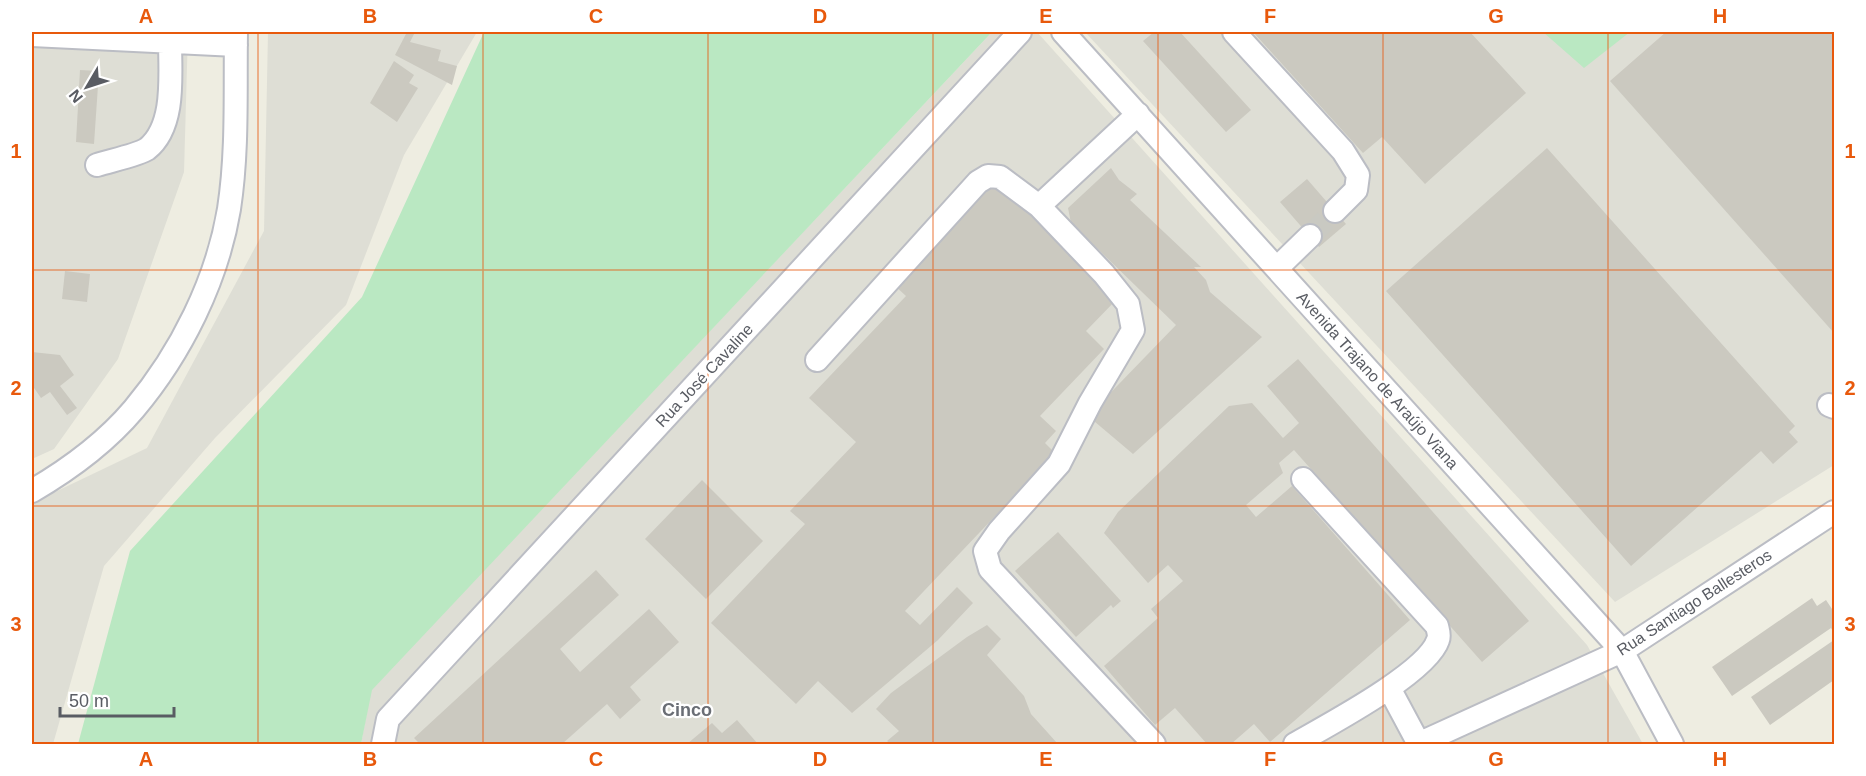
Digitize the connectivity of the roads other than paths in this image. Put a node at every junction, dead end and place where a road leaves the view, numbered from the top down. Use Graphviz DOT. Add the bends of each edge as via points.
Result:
graph roads {
  1 [pos="1020,32"];
  2 [pos="1063,32"];
  3 [pos="1234,32"];
  4 [pos="32,35"];
  5 [pos="236,38"];
  6 [pos="170,41"];
  7 [pos="1138,114"];
  8 [pos="97,165"];
  9 [pos="1039,206"];
  10 [pos="1335,212"];
  11 [pos="1310,236"];
  12 [pos="1277,268"];
  13 [pos="817,360"];
  14 [pos="1303,479"];
  15 [pos="32,491"];
  16 [pos="1834,512"];
  17 [pos="1622,651"];
  18 [pos="1389,688"];
  19 [pos="382,744"];
  20 [pos="1154,744"];
  21 [pos="1295,744"];
  22 [pos="1419,744"];
  23 [pos="1672,744"];
  1 -- 19 [label="street, Rua José Cavaline" via="388,719"];
  2 -- 7 [label="street, Avenida Trajano de Araújo Viana"];
  3 -- 10 [label="street" via="1343,151 1358,175 1356,190"];
  4 -- 6 [label="street"];
  5 -- 6 [label="street"];
  5 -- 15 [label="street" via="235,140 228,210 215,264 194,316 167,364 134,410 90,452"];
  6 -- 8 [label="street" via="169,105 154,142 145,150"];
  7 -- 9 [label="street"];
  7 -- 12 [label="street, Avenida Trajano de Araújo Viana"];
  9 -- 13 [label="street" via="1000,177 988,176 978,182"];
  9 -- 20 [label="street" via="1128,304 1133,330 1059,464 985,551 990,569"];
  11 -- 12 [label="street"];
  12 -- 17 [label="street, Avenida Trajano de Araújo Viana"];
  14 -- 18 [label="street" via="1437,626 1439,638 1430,654"];
  16 -- 17 [label="street, Rua Santiago Ballesteros"];
  17 -- 22 [label="street, Rua Santiago Ballesteros"];
  17 -- 23 [label="street, Avenida Trajano de Araújo Viana"];
  18 -- 21 [label="street"];
  18 -- 22 [label="street"];
}
